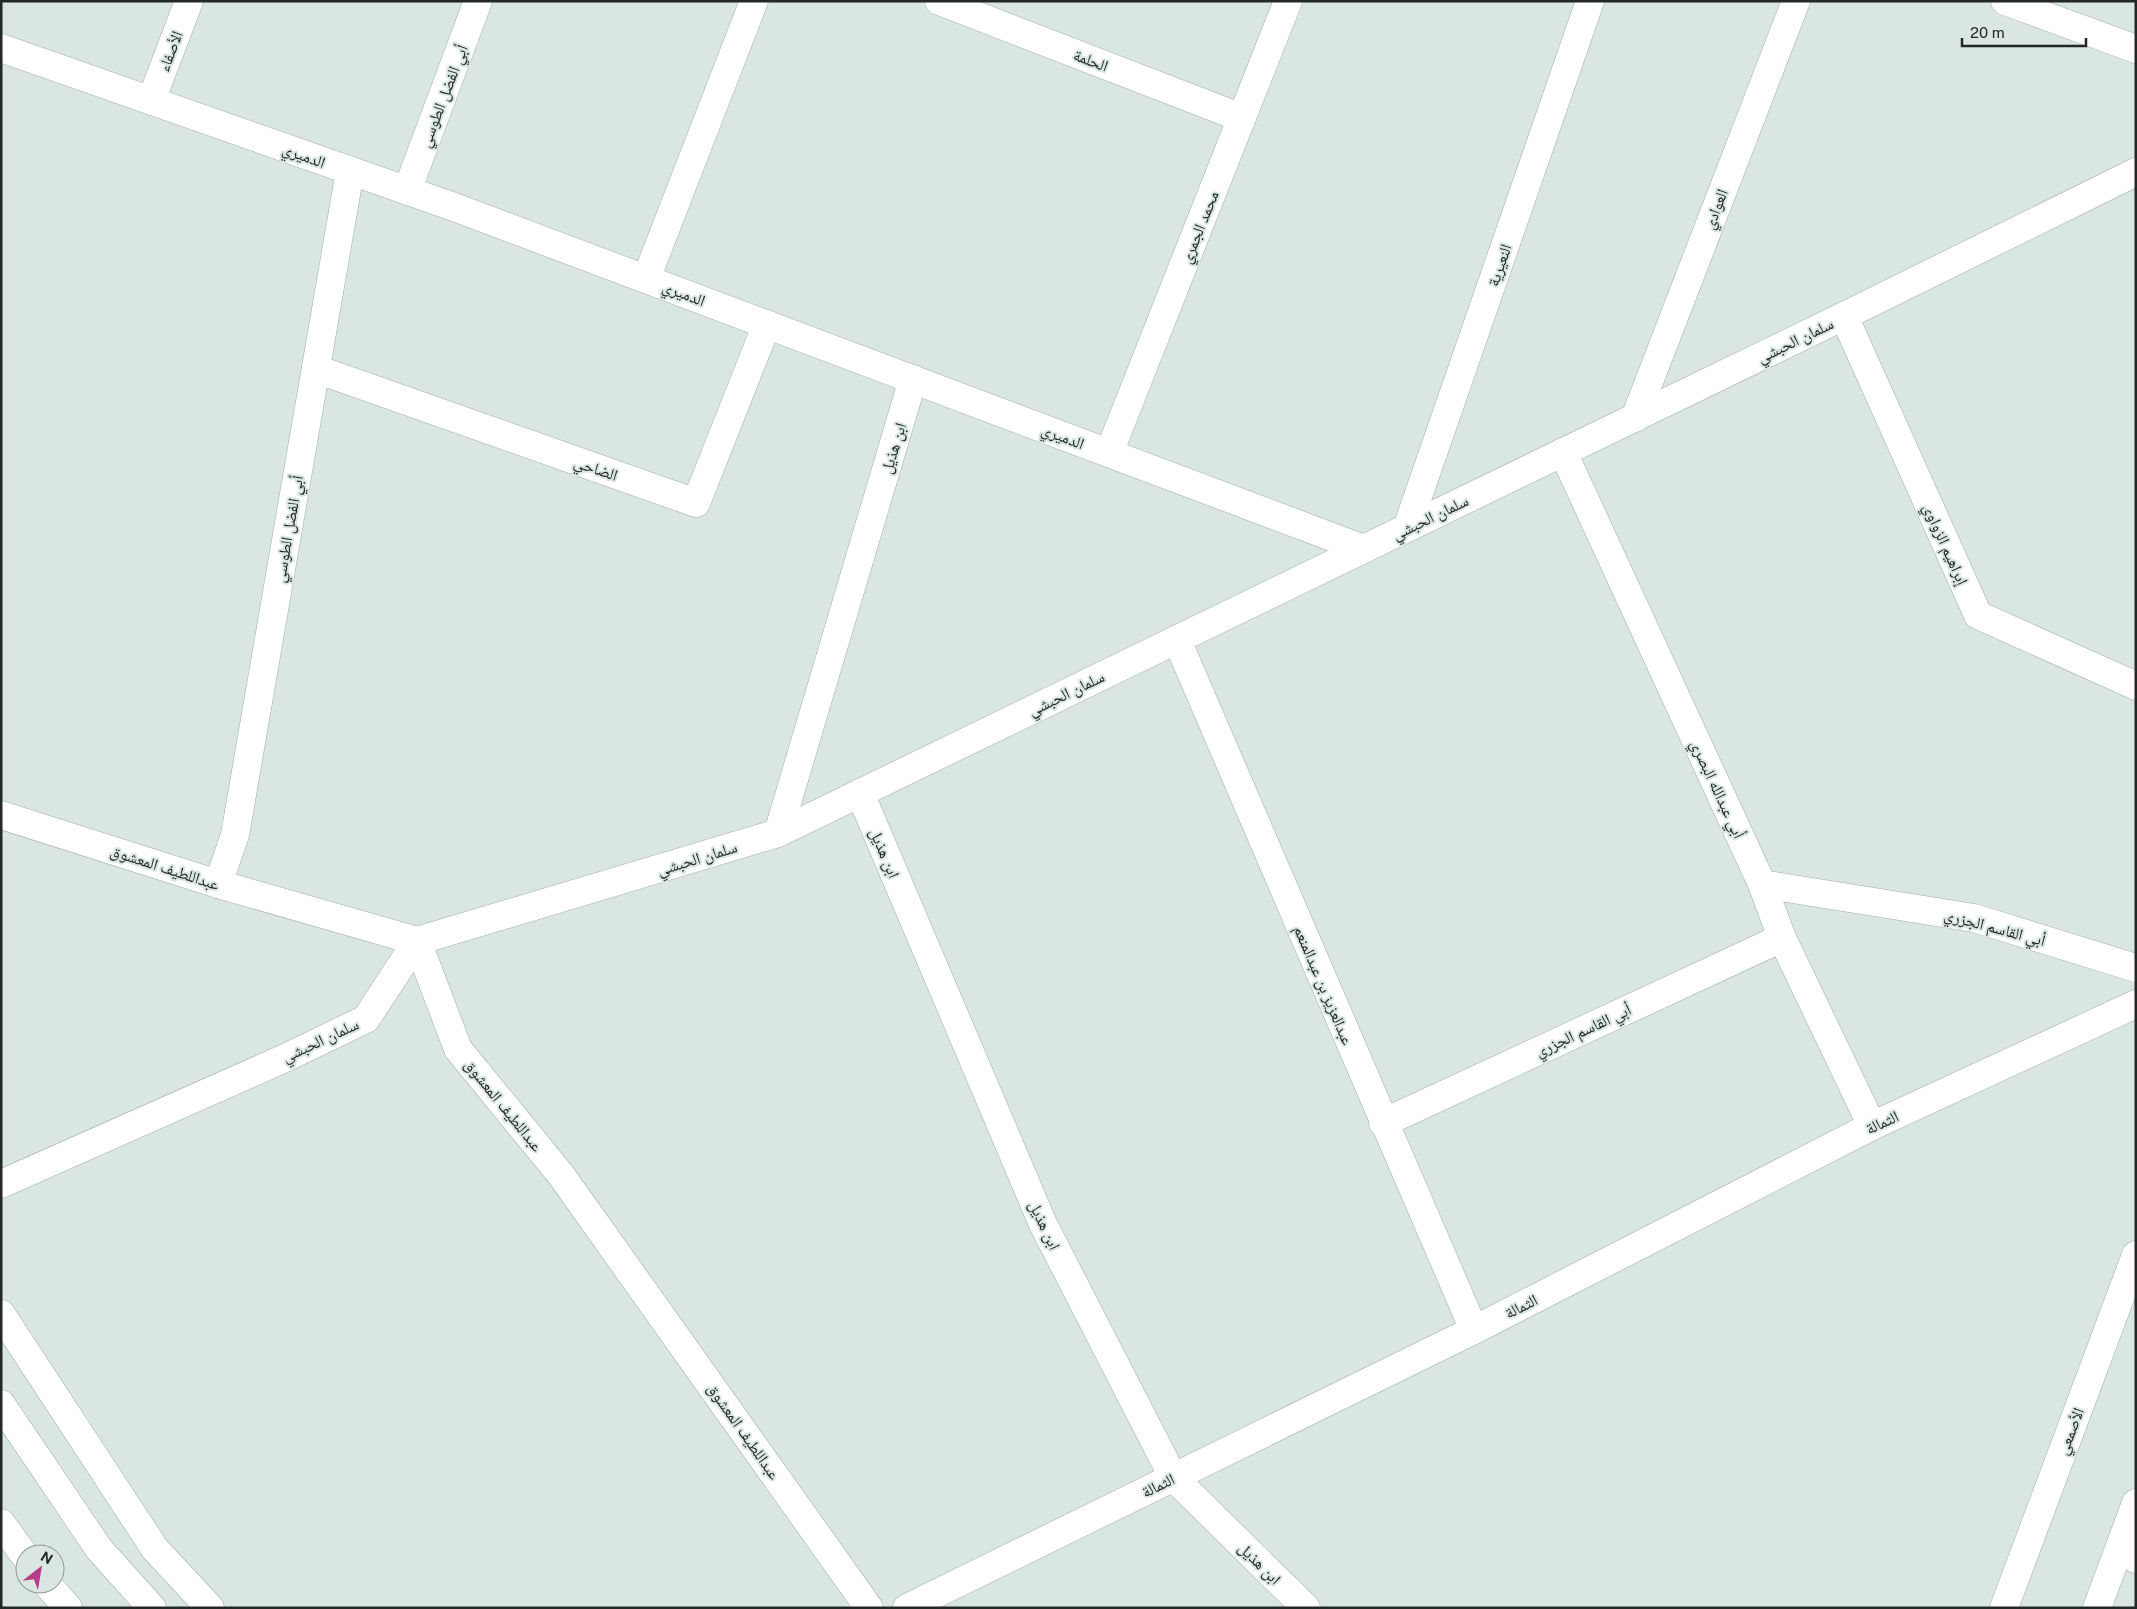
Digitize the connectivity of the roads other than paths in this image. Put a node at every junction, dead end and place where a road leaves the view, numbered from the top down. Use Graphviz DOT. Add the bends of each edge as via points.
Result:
graph roads {
  1 [pos="189,1"];
  2 [pos="478,1"];
  3 [pos="754,1"];
  4 [pos="939,1"];
  5 [pos="1288,1"];
  6 [pos="1590,1"];
  7 [pos="1796,1"];
  8 [pos="2005,1"];
  9 [pos="1,48"];
  10 [pos="2136,49"];
  11 [pos="152,101"];
  12 [pos="1242,118"];
  13 [pos="350,171"];
  14 [pos="2136,172"];
  15 [pos="407,191"];
  16 [pos="646,279"];
  17 [pos="1844,316"];
  18 [pos="767,324"];
  19 [pos="316,369"];
  20 [pos="913,379"];
  21 [pos="1635,418"];
  22 [pos="1563,452"];
  23 [pos="1109,453"];
  24 [pos="1407,528"];
  25 [pos="1364,549"];
  26 [pos="1177,640"];
  27 [pos="2136,686"];
  28 [pos="860,793"];
  29 [pos="1,815"];
  30 [pos="778,833"];
  31 [pos="218,884"];
  32 [pos="1762,884"];
  33 [pos="1782,938"];
  34 [pos="417,941"];
  35 [pos="2136,968"];
  36 [pos="2136,1004"];
  37 [pos="1383,1123"];
  38 [pos="1872,1126"];
  39 [pos="1,1184"];
  40 [pos="2136,1255"];
  41 [pos="1,1314"];
  42 [pos="1474,1330"];
  43 [pos="1,1404"];
  44 [pos="1173,1477"];
  45 [pos="2136,1503"];
  46 [pos="1,1523"];
  47 [pos="2124,1533"];
  48 [pos="16,1544"];
  49 [pos="2136,1559"];
  50 [pos="56,1594"];
  51 [pos="68,1608"];
  52 [pos="152,1608"];
  53 [pos="210,1608"];
  54 [pos="870,1608"];
  55 [pos="907,1608"];
  56 [pos="1306,1608"];
  57 [pos="2004,1608"];
  58 [pos="2097,1608"];
  1 -- 11 [label="main road, الأصفاء"];
  2 -- 15 [label="main road, أبي الفضل الطوسي"];
  3 -- 16 [label="main road"];
  4 -- 12 [label="main road, الحلمة"];
  5 -- 12 [label="main road, محمد الجمري"];
  6 -- 24 [label="main road, النعيرية"];
  7 -- 21 [label="main road, العوادي"];
  8 -- 10 [label="main road"];
  9 -- 11 [label="main road, الدميري"];
  11 -- 13 [label="main road, الدميري"];
  12 -- 23 [label="main road, محمد الجمري"];
  13 -- 15 [label="main road, الدميري"];
  13 -- 19 [label="main road, أبي الفضل الطوسي"];
  14 -- 17 [label="main road, سلمان الحبشي"];
  15 -- 16 [label="main road, الدميري"];
  16 -- 18 [label="main road, الدميري"];
  17 -- 21 [label="main road, سلمان الحبشي"];
  17 -- 27 [label="main road, إبراهيم الزواوي" via="1978,615"];
  18 -- 19 [label="main road, الضاحي" via="696,503"];
  18 -- 20 [label="main road, الدميري"];
  19 -- 31 [label="main road, أبي الفضل الطوسي" via="235,835"];
  20 -- 23 [label="main road, الدميري"];
  20 -- 30 [label="main road, ابن هذيل"];
  21 -- 22 [label="main road, سلمان الحبشي"];
  22 -- 24 [label="main road, سلمان الحبشي"];
  22 -- 32 [label="main road, أبي عبدالله البصري"];
  23 -- 25 [label="main road, الدميري"];
  24 -- 25 [label="main road, سلمان الحبشي"];
  25 -- 26 [label="main road, سلمان الحبشي"];
  26 -- 28 [label="main road, سلمان الحبشي"];
  26 -- 37 [label="main road, عبدالعزيز بن عبدالمنعم"];
  28 -- 30 [label="main road, سلمان الحبشي"];
  28 -- 44 [label="main road, ابن هذيل" via="1043,1224"];
  29 -- 31 [label="main road, عبداللطيف المعشوق"];
  30 -- 34 [label="main road, سلمان الحبشي"];
  31 -- 34 [label="main road, عبداللطيف المعشوق"];
  32 -- 33 [label="main road, أبي عبدالله البصري"];
  32 -- 35 [label="main road, أبي القاسم الجزري" via="1974,918"];
  33 -- 37 [label="main road, أبي القاسم الجزري"];
  33 -- 38 [label="main road, أبي عبدالله البصري"];
  34 -- 39 [label="main road, سلمان الحبشي" via="366,1019"];
  34 -- 54 [label="main road, عبداللطيف المعشوق" via="458,1049 561,1174"];
  36 -- 38 [label="main road, الثمالة"];
  37 -- 42 [label="main road, عبدالعزيز بن عبدالمنعم"];
  38 -- 42 [label="main road, الثمالة"];
  40 -- 57 [label="main road, الأصمعي"];
  41 -- 53 [label="main road" via="155,1549"];
  42 -- 44 [label="main road, الثمالة"];
  43 -- 52 [label="main road" via="99,1549"];
  44 -- 55 [label="main road, الثمالة"];
  44 -- 56 [label="main road, ابن هذيل"];
  45 -- 47 [label="main road"];
  46 -- 48 [label="main road"];
  47 -- 49 [label="main road"];
  47 -- 58 [label="main road"];
  50 -- 51 [label="main road"];
}
